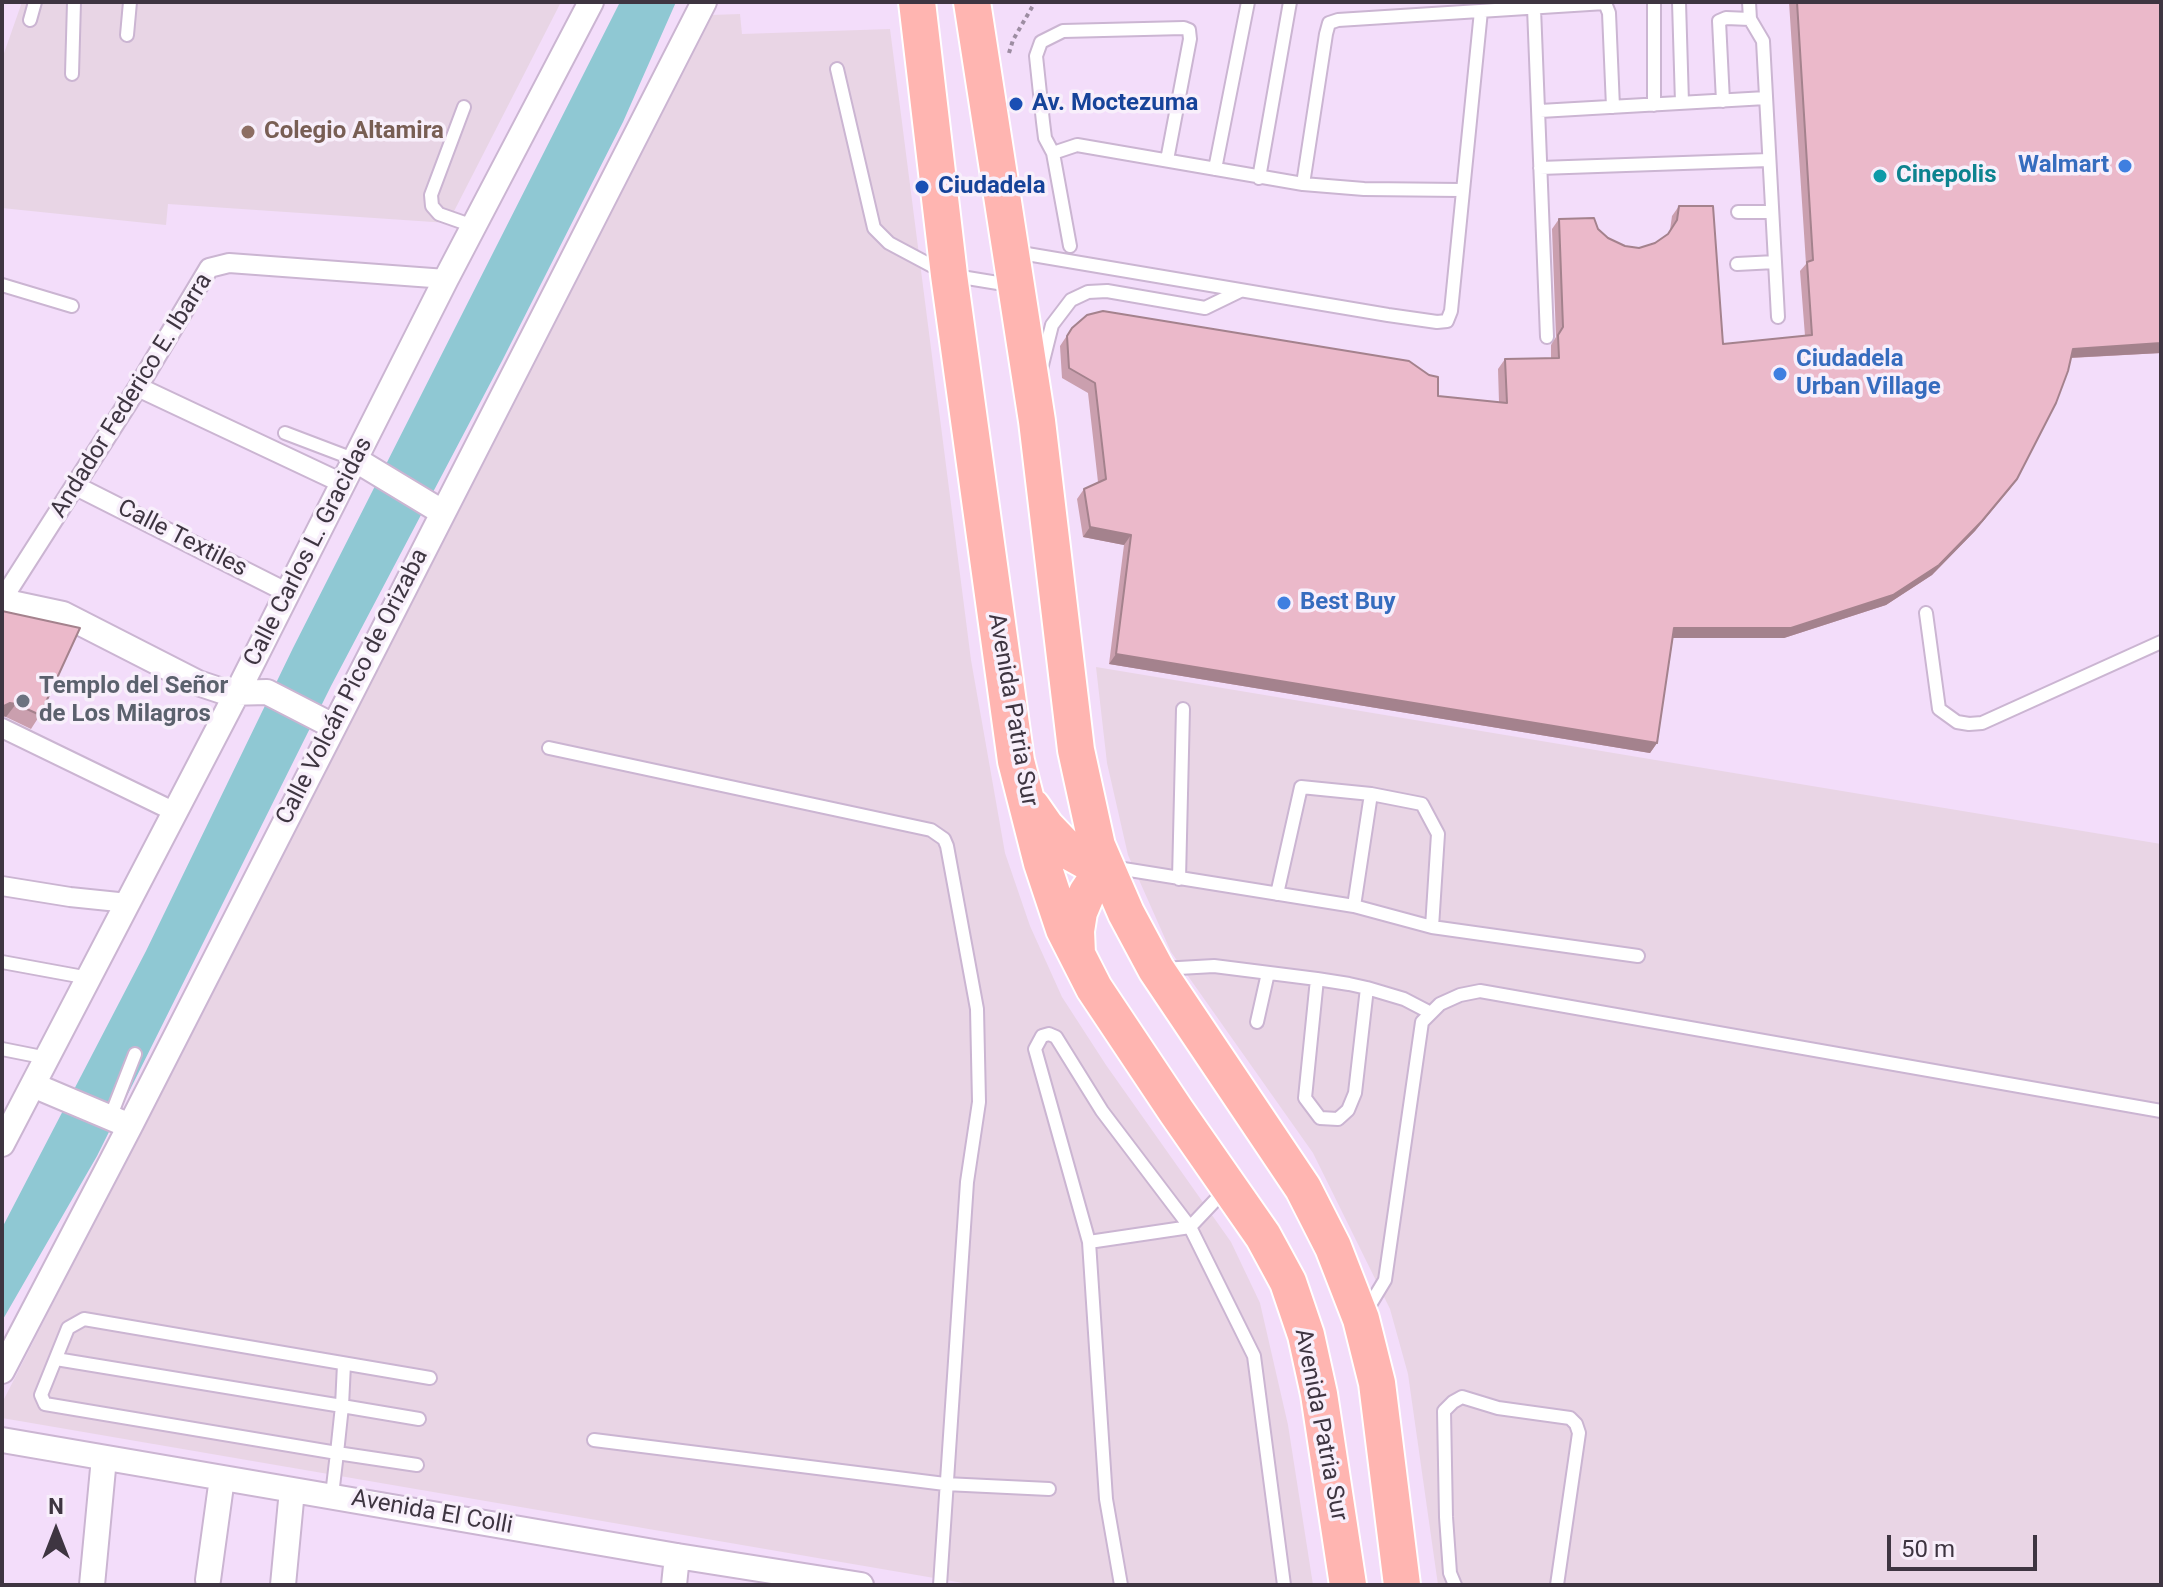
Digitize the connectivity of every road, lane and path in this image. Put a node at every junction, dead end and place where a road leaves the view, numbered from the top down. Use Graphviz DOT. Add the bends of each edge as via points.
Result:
graph roads {
  1 [pos="35,2"];
  2 [pos="74,2"];
  3 [pos="130,2"];
  4 [pos="591,2"];
  5 [pos="704,2"];
  6 [pos="917,2"];
  7 [pos="972,2"];
  8 [pos="1248,2"];
  9 [pos="1290,2"];
  10 [pos="1654,2"];
  11 [pos="1679,2"];
  12 [pos="1749,2"];
  13 [pos="1542,6"];
  14 [pos="1481,11"];
  15 [pos="1750,19"];
  16 [pos="30,20"];
  17 [pos="127,35"];
  18 [pos="837,69"];
  19 [pos="72,74"];
  20 [pos="1766,98"];
  21 [pos="1723,101"];
  22 [pos="1682,103"];
  23 [pos="1654,105"];
  24 [pos="464,107"];
  25 [pos="1613,107"];
  26 [pos="1540,111"];
  27 [pos="1053,153"];
  28 [pos="1167,160"];
  29 [pos="1769,160"];
  30 [pos="1540,168"];
  31 [pos="1215,169"];
  32 [pos="1259,178"];
  33 [pos="1303,184"];
  34 [pos="1461,190"];
  35 [pos="1738,212"];
  36 [pos="1772,212"];
  37 [pos="476,227"];
  38 [pos="1070,246"];
  39 [pos="1775,262"];
  40 [pos="1737,264"];
  41 [pos="1014,268"];
  42 [pos="949,275"];
  43 [pos="446,279"];
  44 [pos="2,285"];
  45 [pos="1240,291"];
  46 [pos="72,306"];
  47 [pos="1778,317"];
  48 [pos="1547,337"];
  49 [pos="138,387"];
  50 [pos="1037,421"];
  51 [pos="285,433"];
  52 [pos="365,465"];
  53 [pos="344,484"];
  54 [pos="76,486"];
  55 [pos="437,508"];
  56 [pos="288,593"];
  57 [pos="2,601"];
  58 [pos="1926,613"];
  59 [pos="2161,642"];
  60 [pos="237,693"];
  61 [pos="1183,709"];
  62 [pos="326,722"];
  63 [pos="2,728"];
  64 [pos="549,748"];
  65 [pos="1371,794"];
  66 [pos="1025,796"];
  67 [pos="175,812"];
  68 [pos="1105,866"];
  69 [pos="1179,879"];
  70 [pos="2,886"];
  71 [pos="1277,894"];
  72 [pos="128,903"];
  73 [pos="1354,906"];
  74 [pos="1432,927"];
  75 [pos="1077,954"];
  76 [pos="1638,956"];
  77 [pos="2,962"];
  78 [pos="1156,969"];
  79 [pos="1268,973"];
  80 [pos="89,978"];
  81 [pos="1317,979"];
  82 [pos="1367,988"];
  83 [pos="1429,1012"];
  84 [pos="1257,1022"];
  85 [pos="2,1049"];
  86 [pos="135,1054"];
  87 [pos="47,1058"];
  88 [pos="44,1090"];
  89 [pos="2161,1111"];
  90 [pos="120,1122"];
  91 [pos="3,1141"];
  92 [pos="1229,1187"];
  93 [pos="1190,1227"];
  94 [pos="1089,1242"];
  95 [pos="1361,1319"];
  96 [pos="56,1359"];
  97 [pos="344,1364"];
  98 [pos="2,1371"];
  99 [pos="430,1378"];
  100 [pos="342,1406"];
  101 [pos="419,1419"];
  102 [pos="2,1440"];
  103 [pos="594,1440"];
  104 [pos="337,1453"];
  105 [pos="104,1458"];
  106 [pos="417,1465"];
  107 [pos="222,1478"];
  108 [pos="945,1484"];
  109 [pos="1049,1489"];
  110 [pos="292,1490"];
  111 [pos="332,1495"];
  112 [pos="677,1556"];
  113 [pos="208,1580"];
  114 [pos="92,1585"];
  115 [pos="283,1585"];
  116 [pos="674,1585"];
  117 [pos="861,1585"];
  118 [pos="940,1585"];
  119 [pos="1121,1585"];
  120 [pos="1284,1585"];
  121 [pos="1348,1585"];
  122 [pos="1402,1585"];
  123 [pos="1455,1585"];
  124 [pos="1557,1585"];
  1 -- 16 [label="lane"];
  2 -- 19 [label="lane"];
  3 -- 17 [label="lane"];
  4 -- 37 [label="street, Calle Carlos L. Gracidas"];
  5 -- 55 [label="street, Calle Volcán Pico de Orizaba"];
  6 -- 42 [label="main road, Avenida Patria Sur"];
  7 -- 41 [label="main road"];
  8 -- 31 [label="lane"];
  9 -- 32 [label="lane"];
  10 -- 23 [label="lane"];
  11 -- 22 [label="lane"];
  12 -- 15 [label="lane"];
  13 -- 14 [label="lane"];
  13 -- 25 [label="lane" via="1605,3"];
  13 -- 26 [label="lane"];
  14 -- 33 [label="lane" via="1329,23"];
  14 -- 34 [label="lane"];
  15 -- 20 [label="lane" via="1763,41"];
  15 -- 21 [label="lane" via="1719,21"];
  18 -- 42 [label="lane" via="874,228 889,243"];
  20 -- 21 [label="lane"];
  20 -- 29 [label="lane"];
  21 -- 22 [label="lane"];
  22 -- 23 [label="lane"];
  23 -- 25 [label="lane"];
  24 -- 37 [label="lane" via="431,195 432,206 439,214"];
  25 -- 26 [label="lane"];
  26 -- 30 [label="lane"];
  27 -- 28 [label="lane" via="1077,145"];
  27 -- 28 [label="lane" via="1043,122 1036,56 1041,42 1063,31 1184,28 1190,39"];
  27 -- 38 [label="lane"];
  28 -- 31 [label="lane"];
  29 -- 30 [label="lane"];
  29 -- 36 [label="lane"];
  30 -- 48 [label="lane"];
  31 -- 32 [label="lane"];
  32 -- 33 [label="lane"];
  33 -- 34 [label="lane"];
  34 -- 45 [label="lane" via="1447,321"];
  35 -- 36 [label="lane"];
  36 -- 39 [label="lane"];
  37 -- 43 [label="street, Calle Carlos L. Gracidas"];
  39 -- 40 [label="lane"];
  39 -- 47 [label="lane"];
  41 -- 42 [label="lane"];
  41 -- 45 [label="lane"];
  41 -- 50 [label="main road"];
  42 -- 66 [label="main road, Avenida Patria Sur"];
  43 -- 49 [label="street, Andador Federico E. Ibarra" via="229,263 209,268"];
  43 -- 52 [label="street, Calle Carlos L. Gracidas"];
  44 -- 46 [label="lane"];
  45 -- 50 [label="lane" via="1205,308 1107,291 1071,300 1052,325"];
  49 -- 53 [label="street"];
  49 -- 54 [label="street, Andador Federico E. Ibarra"];
  50 -- 68 [label="main road" via="1076,750"];
  51 -- 52 [label="lane"];
  52 -- 53 [label="street, Calle Carlos L. Gracidas"];
  52 -- 55 [label="street"];
  53 -- 56 [label="street, Calle Carlos L. Gracidas"];
  54 -- 56 [label="street, Calle Textiles"];
  54 -- 57 [label="street, Andador Federico E. Ibarra"];
  55 -- 62 [label="street, Calle Volcán Pico de Orizaba"];
  56 -- 60 [label="street, Calle Carlos L. Gracidas"];
  57 -- 60 [label="street" via="63,614 198,683"];
  58 -- 59 [label="lane" via="1939,709 1969,724 1982,723"];
  60 -- 62 [label="street" via="267,692"];
  60 -- 67 [label="street, Calle Carlos L. Gracidas"];
  61 -- 69 [label="lane"];
  62 -- 90 [label="street, Calle Volcán Pico de Orizaba"];
  63 -- 67 [label="street"];
  64 -- 108 [label="lane" via="931,830 944,839 977,1009 979,1102 967,1182"];
  65 -- 71 [label="lane" via="1301,787"];
  65 -- 73 [label="lane"];
  65 -- 74 [label="lane" via="1422,804 1438,834"];
  66 -- 68 [label="main road" via="1070,852"];
  66 -- 75 [label="main road, Avenida Patria Sur" via="1042,863"];
  67 -- 72 [label="street, Calle Carlos L. Gracidas"];
  68 -- 69 [label="lane"];
  68 -- 75 [label="main road" via="1079,912"];
  68 -- 78 [label="main road"];
  69 -- 71 [label="lane"];
  70 -- 72 [label="street"];
  71 -- 73 [label="lane"];
  72 -- 80 [label="street, Calle Carlos L. Gracidas"];
  73 -- 74 [label="lane"];
  74 -- 76 [label="lane"];
  75 -- 92 [label="main road, Avenida Patria Sur" via="1094,988"];
  77 -- 80 [label="lane"];
  78 -- 79 [label="lane" via="1214,966"];
  78 -- 95 [label="main road" via="1303,1188"];
  79 -- 81 [label="lane"];
  79 -- 84 [label="lane"];
  80 -- 87 [label="street, Calle Carlos L. Gracidas"];
  81 -- 82 [label="lane"];
  81 -- 82 [label="lane" via="1305,1098 1320,1118 1338,1119 1353,1101"];
  82 -- 83 [label="lane"];
  83 -- 89 [label="lane" via="1480,991"];
  83 -- 95 [label="lane" via="1422,1022 1385,1280"];
  85 -- 87 [label="lane"];
  86 -- 90 [label="lane"];
  87 -- 88 [label="street, Calle Carlos L. Gracidas"];
  88 -- 90 [label="street"];
  88 -- 91 [label="street, Calle Carlos L. Gracidas"];
  90 -- 98 [label="street, Calle Volcán Pico de Orizaba"];
  92 -- 93 [label="lane"];
  92 -- 121 [label="main road, Avenida Patria Sur" via="1288,1282 1306,1335"];
  93 -- 94 [label="lane"];
  93 -- 94 [label="lane" via="1049,1034 1035,1049"];
  93 -- 120 [label="lane" via="1254,1356"];
  94 -- 119 [label="lane" via="1106,1499"];
  95 -- 122 [label="main road" via="1377,1383"];
  96 -- 97 [label="lane" via="68,1328 84,1319"];
  96 -- 100 [label="lane"];
  96 -- 104 [label="lane" via="41,1395 48,1405"];
  97 -- 99 [label="lane"];
  97 -- 100 [label="lane"];
  100 -- 101 [label="lane"];
  100 -- 104 [label="lane"];
  102 -- 105 [label="street, Avenida El Colli"];
  103 -- 108 [label="lane"];
  104 -- 106 [label="lane"];
  104 -- 111 [label="lane"];
  105 -- 107 [label="street, Avenida El Colli"];
  105 -- 114 [label="street"];
  107 -- 110 [label="street, Avenida El Colli"];
  107 -- 113 [label="street"];
  108 -- 109 [label="lane"];
  108 -- 118 [label="lane"];
  110 -- 111 [label="street, Avenida El Colli"];
  110 -- 115 [label="street"];
  111 -- 112 [label="street, Avenida El Colli"];
  112 -- 116 [label="street"];
  112 -- 117 [label="street, Avenida El Colli"];
  123 -- 124 [label="lane" via="1446,1517 1444,1411 1462,1397 1570,1418 1576,1424 1579,1433"];
}
